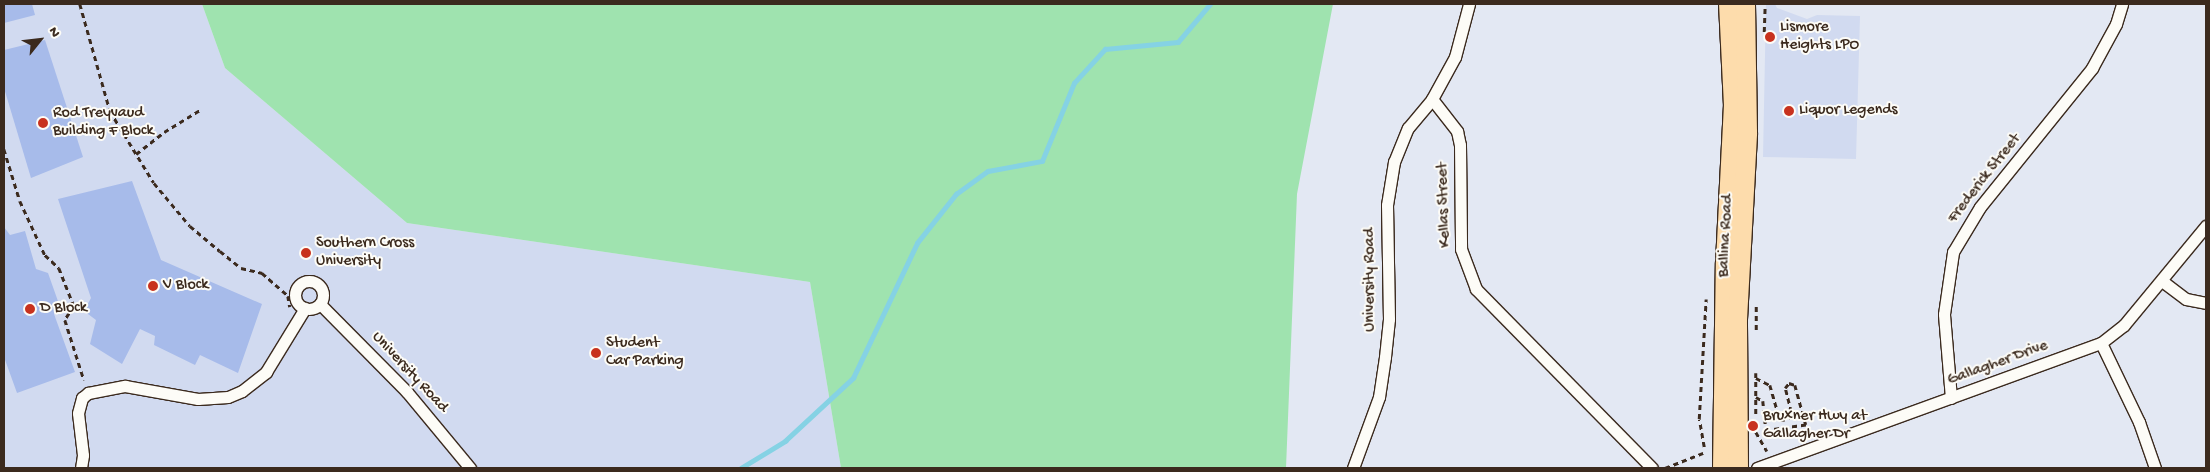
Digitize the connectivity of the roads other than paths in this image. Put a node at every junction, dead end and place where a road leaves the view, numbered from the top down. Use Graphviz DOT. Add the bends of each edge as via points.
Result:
graph roads {
  1 [pos="1469,4"];
  2 [pos="1728,4"];
  3 [pos="1745,4"];
  4 [pos="2122,4"];
  5 [pos="1432,98"];
  6 [pos="2206,226"];
  7 [pos="2162,281"];
  8 [pos="2206,303"];
  9 [pos="320,304"];
  10 [pos="305,308"];
  11 [pos="2101,343"];
  12 [pos="1951,398"];
  13 [pos="81,468"];
  14 [pos="470,468"];
  15 [pos="1353,468"];
  16 [pos="1652,468"];
  17 [pos="1722,468"];
  18 [pos="1738,468"];
  19 [pos="1757,468"];
  20 [pos="2155,468"];
  1 -- 5 [label="street" via="1455,57"];
  2 -- 17 [label="main road, Ballina Road" via="1733,105 1725,262"];
  3 -- 18 [label="main road, Ballina Road" via="1747,132 1737,319"];
  4 -- 12 [label="street, Frederick Street" via="2116,24 2092,68 1980,207 1953,252 1944,314"];
  5 -- 15 [label="street, University Road" via="1408,128 1394,162 1387,205 1389,319 1385,357 1379,397"];
  5 -- 16 [label="street, Kellas Street" via="1451,119 1458,138 1461,248 1476,289"];
  6 -- 7 [label="street, Gallagher Drive"];
  7 -- 8 [label="street" via="2186,300"];
  7 -- 11 [label="street, Gallagher Drive" via="2124,325"];
  9 -- 10 [label="street"];
  9 -- 10 [label="street" via="321,289 312,282 304,283 298,287 295,296 298,304"];
  9 -- 14 [label="street, University Road" via="407,392"];
  10 -- 13 [label="street" via="266,372 242,391 228,397 198,399 125,386 88,393 82,398 78,413"];
  11 -- 12 [label="street, Gallagher Drive"];
  11 -- 20 [label="street" via="2139,422"];
  12 -- 19 [label="street, Gallagher Drive"];
}
